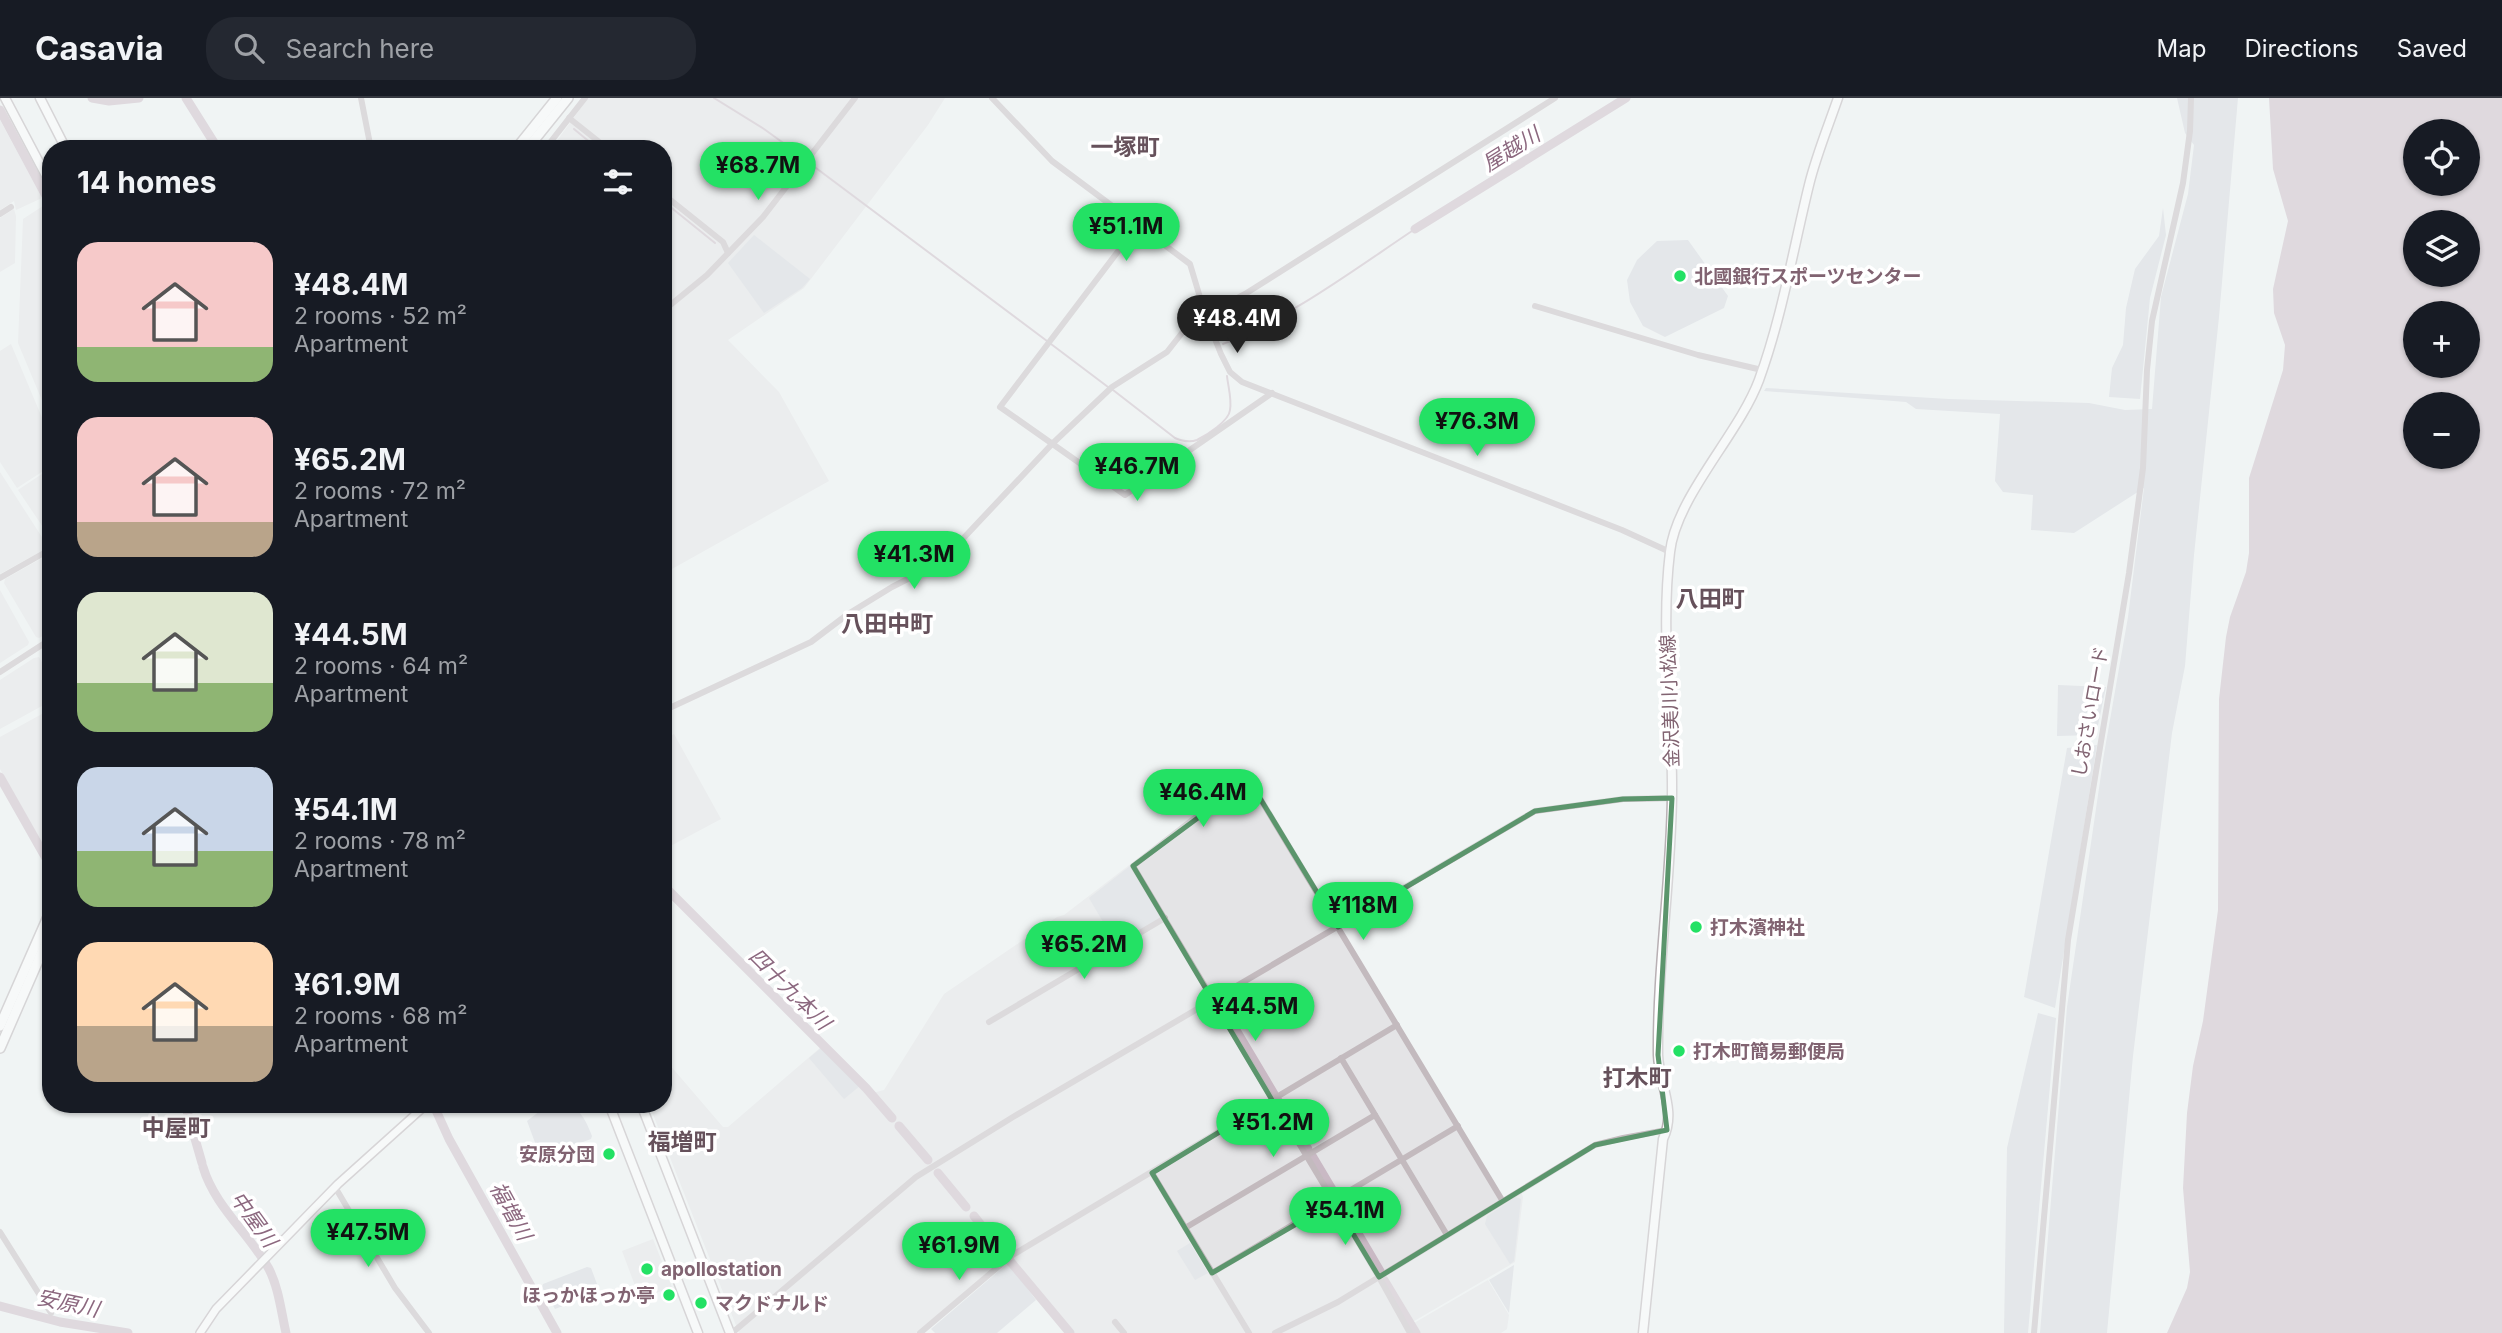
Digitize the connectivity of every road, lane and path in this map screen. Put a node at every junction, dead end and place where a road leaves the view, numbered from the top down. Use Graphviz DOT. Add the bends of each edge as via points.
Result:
graph roads {
  1 [pos="5,98"];
  2 [pos="40,98"];
  3 [pos="360,98"];
  4 [pos="557,98"];
  5 [pos="568,98"];
  6 [pos="585,98"];
  7 [pos="844,98"];
  8 [pos="992,98"];
  9 [pos="1555,98"];
  10 [pos="1838,98"];
  11 [pos="2191,98"];
  12 [pos="852,101"];
  13 [pos="569,118"];
  14 [pos="61,140"];
  15 [pos="370,140"];
  16 [pos="523,140"];
  17 [pos="534,140"];
  18 [pos="552,140"];
  19 [pos="597,140"];
  20 [pos="42,168"];
  21 [pos="672,201"];
  22 [pos="11,207"];
  23 [pos="0,214"];
  24 [pos="1138,225"];
  25 [pos="728,253"];
  26 [pos="672,304"];
  27 [pos="1535,306"];
  28 [pos="1205,314"];
  29 [pos="1762,370"];
  30 [pos="1272,393"];
  31 [pos="1052,444"];
  32 [pos="1670,552"];
  33 [pos="42,554"];
  34 [pos="0,578"];
  35 [pos="42,645"];
  36 [pos="0,672"];
  37 [pos="672,707"];
  38 [pos="1672,798"];
  39 [pos="1165,918"];
  40 [pos="1338,927"];
  41 [pos="42,930"];
  42 [pos="42,952"];
  43 [pos="1213,1000"];
  44 [pos="989,1022"];
  45 [pos="1397,1025"];
  46 [pos="0,1026"];
  47 [pos="0,1048"];
  48 [pos="1341,1058"];
  49 [pos="1272,1100"];
  50 [pos="417,1113"];
  51 [pos="612,1113"];
  52 [pos="645,1113"];
  53 [pos="1375,1115"];
  54 [pos="1458,1126"];
  55 [pos="1667,1130"];
  56 [pos="1306,1155"];
  57 [pos="1402,1160"];
  58 [pos="1152,1173"];
  59 [pos="335,1187"];
  60 [pos="1502,1200"];
  61 [pos="1334,1202"];
  62 [pos="1185,1228"];
  63 [pos="0,1232"];
  64 [pos="1447,1235"];
  65 [pos="1212,1273"];
  66 [pos="1379,1277"];
  67 [pos="51,1313"];
  68 [pos="1115,1322"];
  69 [pos="1408,1330"];
  70 [pos="200,1333"];
  71 [pos="429,1333"];
  72 [pos="698,1333"];
  73 [pos="731,1333"];
  74 [pos="920,1333"];
  75 [pos="1124,1333"];
  76 [pos="1249,1333"];
  77 [pos="1275,1333"];
  78 [pos="1397,1333"];
  79 [pos="1643,1333"];
  80 [pos="2034,1333"];
  1 -- 20 [label="main road"];
  2 -- 14 [label="main road"];
  3 -- 15 [label="street"];
  4 -- 16 [label="highway"];
  5 -- 17 [label="highway"];
  6 -- 13 [label="street"];
  7 -- 12 [label="street"];
  8 -- 24 [label="street" via="1052,161"];
  9 -- 28 [label="street" via="1245,294"];
  10 -- 29 [label="main road, 金沢美川小松線" via="1810,182"];
  11 -- 80 [label="street, しおさいロード" via="2183,183 2152,321 2143,468 2131,561 2068,940"];
  12 -- 25 [label="street" via="763,218"];
  13 -- 18 [label="street"];
  13 -- 19 [label="street"];
  21 -- 25 [label="street" via="723,242"];
  22 -- 23 [label="street"];
  24 -- 28 [label="street" via="1190,264"];
  24 -- 31 [label="street" via="1000,407"];
  25 -- 26 [label="street"];
  27 -- 29 [label="street"];
  28 -- 30 [label="street" via="1230,372 1242,382"];
  28 -- 31 [label="street" via="1189,324 1167,352 1110,389"];
  29 -- 32 [label="main road, 金沢美川小松線" via="1690,499"];
  30 -- 31 [label="street" via="1125,495"];
  30 -- 32 [label="street"];
  31 -- 37 [label="street" via="941,562 848,614 811,642"];
  32 -- 38 [label="main road, 金沢美川小松線" via="1667,648"];
  33 -- 34 [label="street"];
  35 -- 36 [label="street"];
  38 -- 40 [label="street" via="1623,799 1535,811"];
  38 -- 55 [label="main road, 金沢美川小松線" via="1658,1055 1668,1103"];
  39 -- 40 [label="street" via="1133,866 1249,780"];
  39 -- 43 [label="street"];
  39 -- 44 [label="street"];
  40 -- 43 [label="street"];
  40 -- 45 [label="street"];
  41 -- 46 [label="highway"];
  42 -- 47 [label="highway"];
  43 -- 49 [label="street"];
  43 -- 73 [label="street" via="916,1177"];
  45 -- 48 [label="street"];
  45 -- 54 [label="street"];
  48 -- 49 [label="street"];
  48 -- 53 [label="street"];
  49 -- 56 [label="street"];
  49 -- 58 [label="street"];
  50 -- 59 [label="main road"];
  51 -- 72 [label="main road"];
  52 -- 73 [label="main road"];
  53 -- 56 [label="street"];
  53 -- 57 [label="street"];
  54 -- 57 [label="street"];
  54 -- 60 [label="street"];
  55 -- 60 [label="street" via="1595,1145"];
  55 -- 79 [label="main road, 金沢美川小松線"];
  56 -- 61 [label="street"];
  56 -- 62 [label="street"];
  57 -- 61 [label="street"];
  57 -- 64 [label="street"];
  58 -- 62 [label="street"];
  58 -- 74 [label="street" via="1011,1256"];
  59 -- 70 [label="main road" via="216,1309"];
  59 -- 71 [label="street" via="395,1288"];
  60 -- 64 [label="street"];
  61 -- 65 [label="street"];
  61 -- 66 [label="street"];
  62 -- 65 [label="street"];
  63 -- 67 [label="street"];
  64 -- 66 [label="street"];
  65 -- 76 [label="street"];
  66 -- 69 [label="street"];
  66 -- 77 [label="street"];
  68 -- 75 [label="street"];
  69 -- 78 [label="street"];
}
